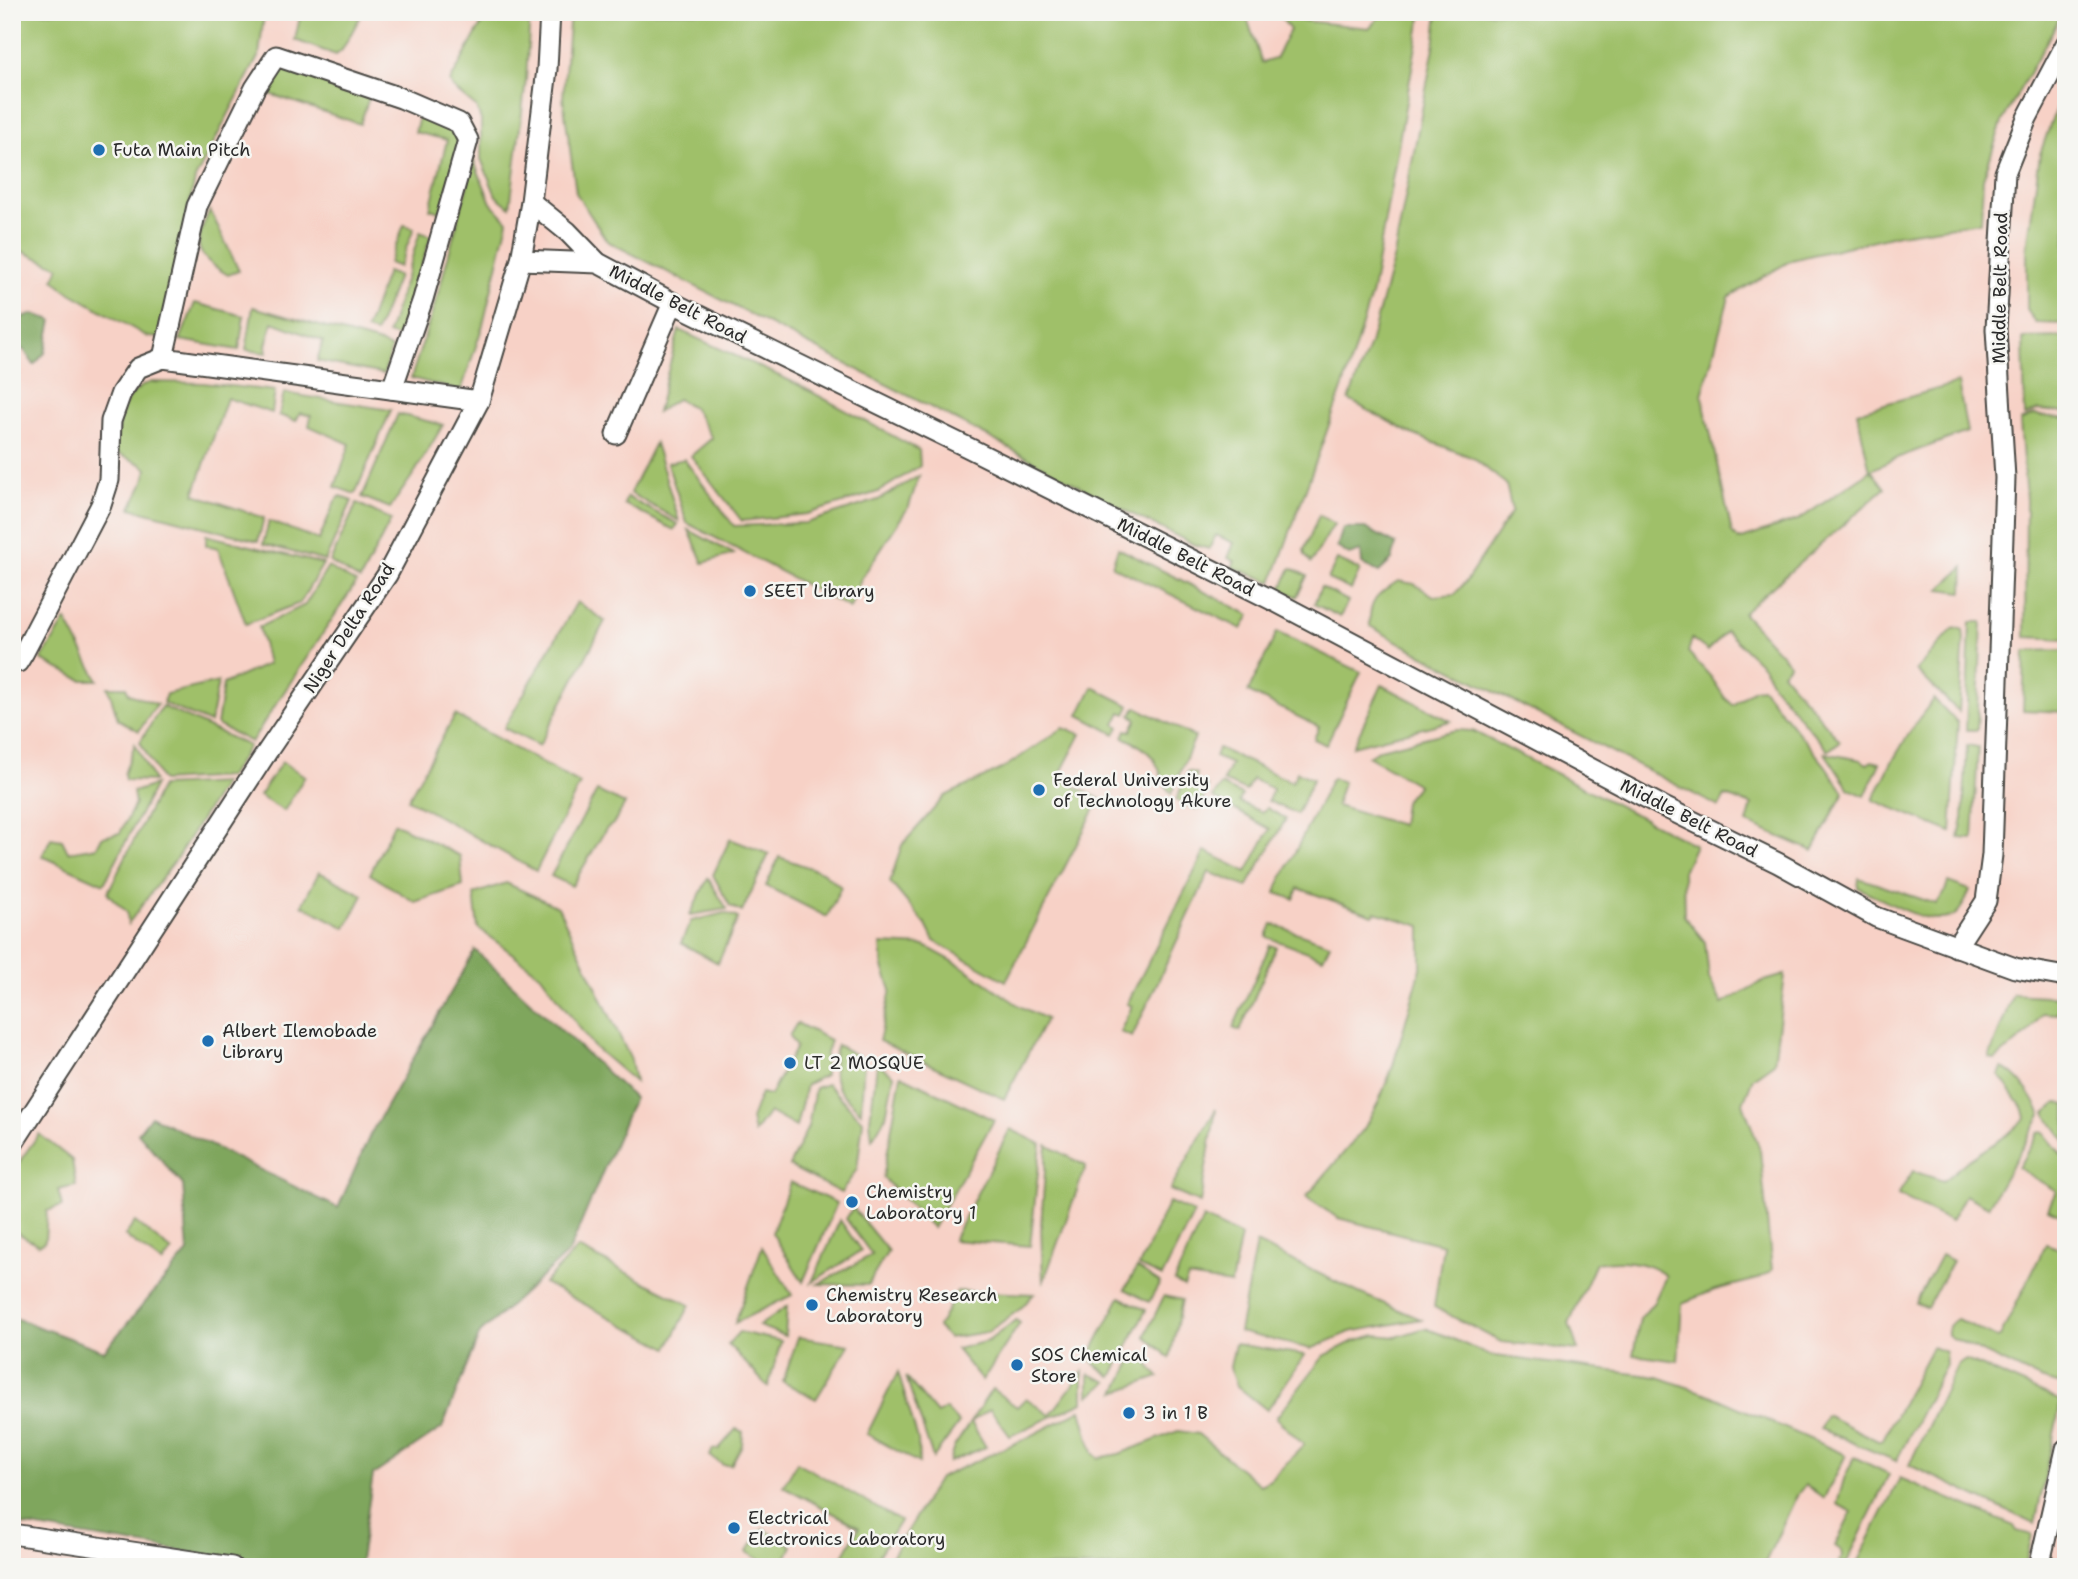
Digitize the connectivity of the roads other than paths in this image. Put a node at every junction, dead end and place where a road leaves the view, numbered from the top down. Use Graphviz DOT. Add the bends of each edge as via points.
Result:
graph roads {
  1 [pos="551,12"];
  2 [pos="2066,44"];
  3 [pos="531,202"];
  4 [pos="521,260"];
  5 [pos="598,263"];
  6 [pos="675,304"];
  7 [pos="163,358"];
  8 [pos="392,389"];
  9 [pos="479,401"];
  10 [pos="616,434"];
  11 [pos="12,663"];
  12 [pos="1956,947"];
  13 [pos="2066,977"];
  14 [pos="12,1145"];
  15 [pos="2066,1449"];
  16 [pos="12,1534"];
  17 [pos="232,1567"];
  18 [pos="2039,1567"];
  1 -- 3 [label="street, Niger Delta Road"];
  2 -- 12 [label="street, Middle Belt Road" via="2004,173 1996,329 2005,478 1992,855 1986,901"];
  3 -- 4 [label="street, Niger Delta Road"];
  3 -- 5 [label="street, Middle Belt Road"];
  4 -- 5 [label="street, Middle Belt Road"];
  4 -- 9 [label="street, Niger Delta Road"];
  5 -- 6 [label="street, Middle Belt Road"];
  6 -- 10 [label="street"];
  6 -- 12 [label="street, Middle Belt Road" via="1276,603 1876,917"];
  7 -- 8 [label="street"];
  7 -- 8 [label="street" via="197,206 255,88 276,56 459,122 468,140"];
  7 -- 11 [label="street" via="138,368 121,393 111,421 109,480 101,505 24,652"];
  8 -- 9 [label="street"];
  9 -- 14 [label="street, Niger Delta Road" via="387,575"];
  12 -- 13 [label="street" via="2015,968"];
  15 -- 18 [label="street"];
  16 -- 17 [label="street"];
}
